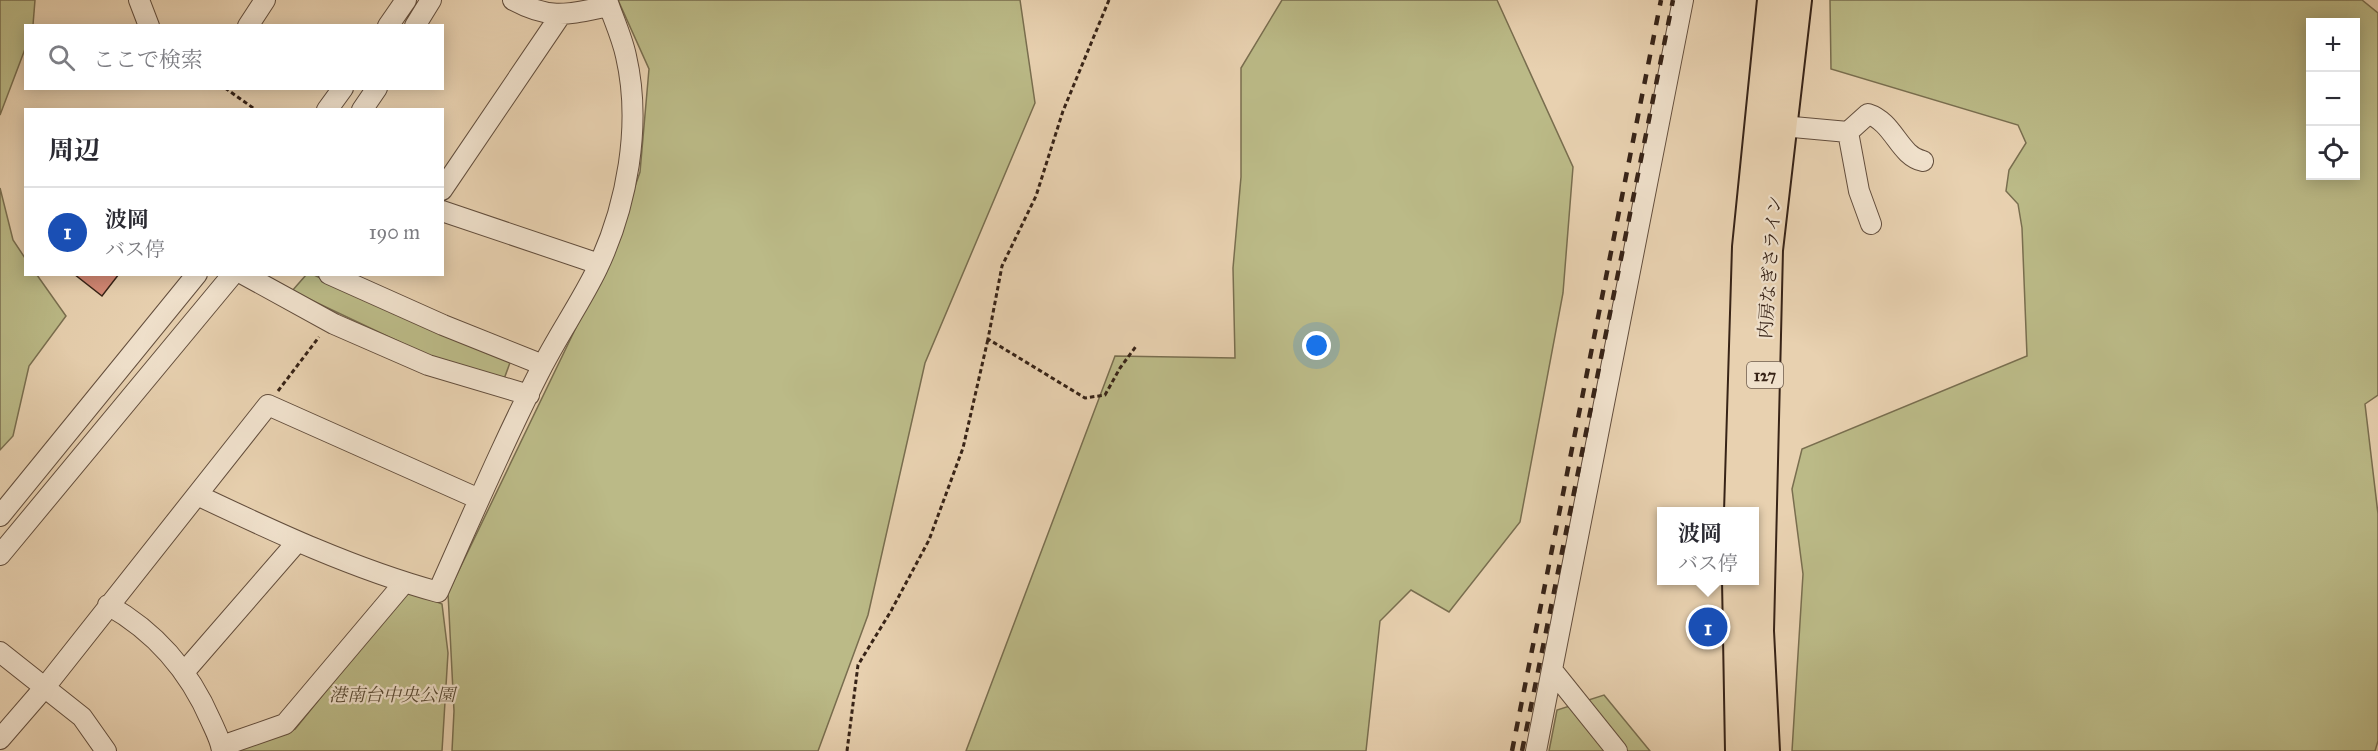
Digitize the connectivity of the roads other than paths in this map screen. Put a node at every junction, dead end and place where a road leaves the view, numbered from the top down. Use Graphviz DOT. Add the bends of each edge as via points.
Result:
graph roads {
  1 [pos="139,0"];
  2 [pos="406,0"];
  3 [pos="431,0"];
  4 [pos="513,0"];
  5 [pos="1683,0"];
  6 [pos="1772,0"];
  7 [pos="1797,0"];
  8 [pos="260,1"];
  9 [pos="608,3"];
  10 [pos="560,16"];
  11 [pos="148,24"];
  12 [pos="249,24"];
  13 [pos="389,24"];
  14 [pos="416,24"];
  15 [pos="342,90"];
  16 [pos="376,90"];
  17 [pos="328,108"];
  18 [pos="363,108"];
  19 [pos="1782,126"];
  20 [pos="1848,132"];
  21 [pos="1923,161"];
  22 [pos="444,187"];
  23 [pos="444,212"];
  24 [pos="1871,224"];
  25 [pos="599,264"];
  26 [pos="195,276"];
  27 [pos="231,276"];
  28 [pos="247,276"];
  29 [pos="333,276"];
  30 [pos="543,365"];
  31 [pos="529,395"];
  32 [pos="197,495"];
  33 [pos="479,499"];
  34 [pos="1739,507"];
  35 [pos="0,516"];
  36 [pos="297,542"];
  37 [pos="0,555"];
  38 [pos="404,583"];
  39 [pos="1737,585"];
  40 [pos="108,605"];
  41 [pos="0,652"];
  42 [pos="1552,670"];
  43 [pos="185,671"];
  44 [pos="45,687"];
  45 [pos="0,739"];
  46 [pos="222,749"];
  47 [pos="106,751"];
  48 [pos="1536,751"];
  49 [pos="1617,751"];
  50 [pos="1740,751"];
  51 [pos="1765,751"];
  1 -- 11 [label="street"];
  2 -- 13 [label="street"];
  3 -- 14 [label="street"];
  4 -- 10 [label="street"];
  5 -- 42 [label="street"];
  6 -- 34 [label="highway, 内房なぎさライン / 127" via="1747,247"];
  7 -- 19 [label="highway, 内房なぎさライン / 127"];
  8 -- 12 [label="street"];
  9 -- 10 [label="street"];
  9 -- 25 [label="street" via="626,55 633,120 618,212"];
  10 -- 22 [label="street"];
  15 -- 17 [label="street"];
  16 -- 18 [label="street"];
  19 -- 20 [label="street"];
  19 -- 51 [label="highway, 内房なぎさライン / 127" via="1768,250 1759,631"];
  20 -- 21 [label="street" via="1868,114 1881,118 1914,159"];
  20 -- 24 [label="street" via="1859,191"];
  23 -- 25 [label="street"];
  25 -- 30 [label="street"];
  26 -- 35 [label="street"];
  27 -- 37 [label="street"];
  28 -- 31 [label="street" via="334,324 428,365"];
  29 -- 30 [label="street"];
  30 -- 31 [label="street"];
  31 -- 33 [label="street"];
  32 -- 33 [label="street" via="268,405"];
  32 -- 36 [label="street"];
  32 -- 40 [label="street"];
  33 -- 38 [label="street" via="438,592"];
  36 -- 38 [label="street"];
  36 -- 43 [label="street"];
  38 -- 46 [label="street" via="285,724"];
  39 -- 50 [label="highway"];
  40 -- 43 [label="street" via="136,621"];
  40 -- 44 [label="street"];
  41 -- 44 [label="street"];
  42 -- 48 [label="street"];
  42 -- 49 [label="street"];
  43 -- 46 [label="street"];
  44 -- 45 [label="street"];
  44 -- 47 [label="street" via="82,717"];
}
